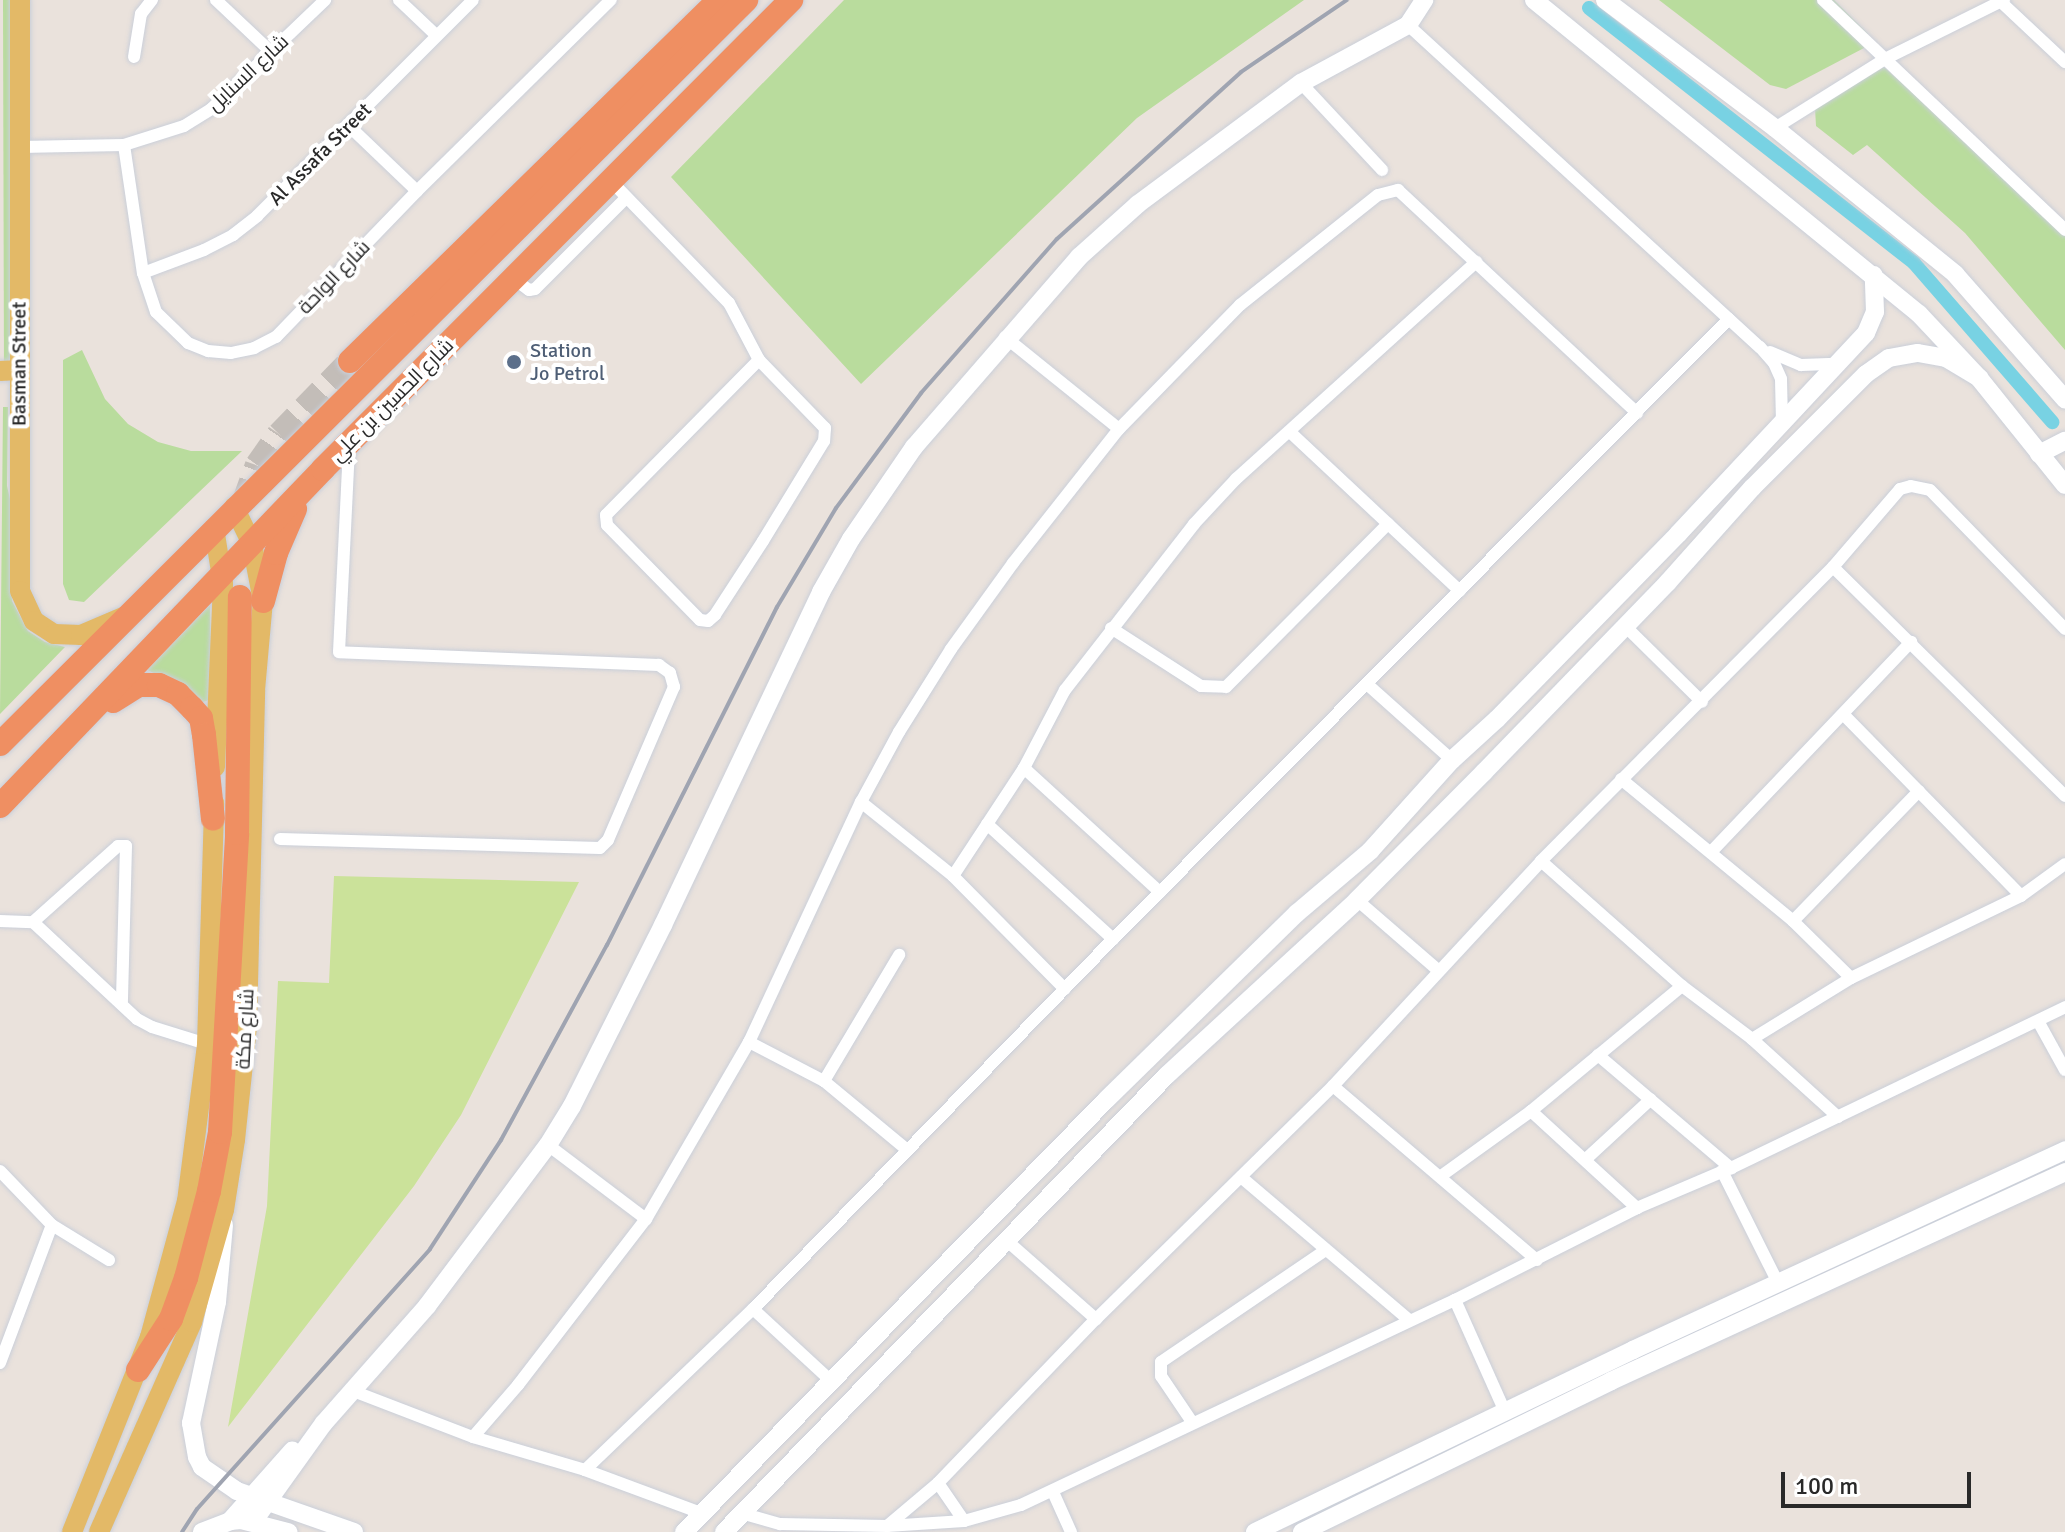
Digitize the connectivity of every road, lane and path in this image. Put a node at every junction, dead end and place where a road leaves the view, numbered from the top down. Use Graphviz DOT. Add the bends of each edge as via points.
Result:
graph roads {
  1 [pos="20,0"];
  2 [pos="152,0"];
  3 [pos="216,0"];
  4 [pos="325,0"];
  5 [pos="399,0"];
  6 [pos="473,0"];
  7 [pos="611,0"];
  8 [pos="719,0"];
  9 [pos="746,0"];
  10 [pos="791,0"];
  11 [pos="1424,0"];
  12 [pos="1534,0"];
  13 [pos="1823,0"];
  14 [pos="2003,1"];
  15 [pos="1611,2"];
  16 [pos="1408,25"];
  17 [pos="436,35"];
  18 [pos="271,52"];
  19 [pos="134,57"];
  20 [pos="1885,59"];
  21 [pos="2065,62"];
  22 [pos="1301,83"];
  23 [pos="349,126"];
  24 [pos="1775,128"];
  25 [pos="124,145"];
  26 [pos="20,147"];
  27 [pos="1382,170"];
  28 [pos="619,190"];
  29 [pos="417,191"];
  30 [pos="2065,230"];
  31 [pos="1476,262"];
  32 [pos="143,273"];
  33 [pos="1874,275"];
  34 [pos="1729,319"];
  35 [pos="1005,337"];
  36 [pos="1760,347"];
  37 [pos="759,360"];
  38 [pos="350,361"];
  39 [pos="1839,364"];
  40 [pos="10,370"];
  41 [pos="1979,378"];
  42 [pos="10,396"];
  43 [pos="2065,399"];
  44 [pos="1637,413"];
  45 [pos="1782,423"];
  46 [pos="1119,429"];
  47 [pos="1291,433"];
  48 [pos="2065,441"];
  49 [pos="350,442"];
  50 [pos="2039,454"];
  51 [pos="1736,470"];
  52 [pos="2065,485"];
  53 [pos="307,486"];
  54 [pos="1752,488"];
  55 [pos="234,507"];
  56 [pos="1388,524"];
  57 [pos="214,528"];
  58 [pos="252,544"];
  59 [pos="1833,567"];
  60 [pos="222,575"];
  61 [pos="1460,591"];
  62 [pos="252,599"];
  63 [pos="130,614"];
  64 [pos="1625,626"];
  65 [pos="1111,628"];
  66 [pos="2065,629"];
  67 [pos="1911,642"];
  68 [pos="1368,685"];
  69 [pos="1702,702"];
  70 [pos="1844,715"];
  71 [pos="87,717"];
  72 [pos="0,744"];
  73 [pos="1452,760"];
  74 [pos="1024,768"];
  75 [pos="1621,779"];
  76 [pos="1919,791"];
  77 [pos="2065,796"];
  78 [pos="861,802"];
  79 [pos="0,806"];
  80 [pos="213,819"];
  81 [pos="987,824"];
  82 [pos="280,839"];
  83 [pos="1712,851"];
  84 [pos="1541,861"];
  85 [pos="2065,864"];
  86 [pos="953,876"];
  87 [pos="1160,892"];
  88 [pos="2021,896"];
  89 [pos="1357,900"];
  90 [pos="0,921"];
  91 [pos="1793,921"];
  92 [pos="33,922"];
  93 [pos="1113,939"];
  94 [pos="899,955"];
  95 [pos="1439,971"];
  96 [pos="1851,978"];
  97 [pos="1682,986"];
  98 [pos="1065,989"];
  99 [pos="122,1004"];
  100 [pos="2065,1007"];
  101 [pos="2038,1021"];
  102 [pos="1752,1039"];
  103 [pos="749,1042"];
  104 [pos="207,1044"];
  105 [pos="1598,1055"];
  106 [pos="1150,1059"];
  107 [pos="2065,1070"];
  108 [pos="1167,1075"];
  109 [pos="824,1081"];
  110 [pos="1333,1086"];
  111 [pos="1651,1099"];
  112 [pos="1531,1111"];
  113 [pos="1838,1117"];
  114 [pos="548,1145"];
  115 [pos="907,1150"];
  116 [pos="2065,1150"];
  117 [pos="1586,1159"];
  118 [pos="1726,1170"];
  119 [pos="0,1171"];
  120 [pos="2065,1172"];
  121 [pos="1441,1176"];
  122 [pos="1241,1177"];
  123 [pos="1637,1208"];
  124 [pos="224,1210"];
  125 [pos="646,1219"];
  126 [pos="52,1225"];
  127 [pos="1006,1240"];
  128 [pos="1326,1250"];
  129 [pos="109,1260"];
  130 [pos="1537,1260"];
  131 [pos="1779,1285"];
  132 [pos="1759,1294"];
  133 [pos="1455,1300"];
  134 [pos="753,1309"];
  135 [pos="1767,1312"];
  136 [pos="1096,1319"];
  137 [pos="1409,1320"];
  138 [pos="0,1363"];
  139 [pos="138,1370"];
  140 [pos="831,1381"];
  141 [pos="353,1391"];
  142 [pos="1505,1412"];
  143 [pos="1192,1422"];
  144 [pos="473,1437"];
  145 [pos="585,1470"];
  146 [pos="938,1483"];
  147 [pos="1053,1492"];
  148 [pos="258,1499"];
  149 [pos="701,1513"];
  150 [pos="741,1513"];
  151 [pos="230,1521"];
  152 [pos="964,1521"];
  153 [pos="253,1522"];
  154 [pos="887,1526"];
  155 [pos="72,1532"];
  156 [pos="99,1532"];
  157 [pos="202,1532"];
  158 [pos="288,1532"];
  159 [pos="354,1532"];
  160 [pos="684,1532"];
  161 [pos="724,1532"];
  162 [pos="1071,1532"];
  163 [pos="1255,1532"];
  164 [pos="1302,1532"];
  1 -- 26 [label="main road, Basman Street"];
  2 -- 19 [label="street" via="141,14"];
  3 -- 18 [label="street"];
  4 -- 18 [label="street, شارع السنايل"];
  5 -- 17 [label="street"];
  6 -- 17 [label="street, Al Assafa Street"];
  7 -- 29 [label="street, شارع الواحة"];
  8 -- 38 [label="highway"];
  9 -- 55 [label="highway, شارع الحسين بن علي"];
  10 -- 28 [label="highway, شارع الحسين بن علي"];
  11 -- 16 [label="street"];
  12 -- 33 [label="street"];
  13 -- 20 [label="street"];
  14 -- 20 [label="street"];
  14 -- 21 [label="street"];
  15 -- 24 [label="street"];
  16 -- 22 [label="street"];
  16 -- 34 [label="street"];
  17 -- 23 [label="street, Al Assafa Street"];
  18 -- 25 [label="street, شارع السنايل" via="211,109 169,132"];
  20 -- 24 [label="street"];
  20 -- 30 [label="street"];
  22 -- 27 [label="street"];
  22 -- 35 [label="street" via="1138,204 1079,257"];
  23 -- 29 [label="street"];
  23 -- 32 [label="street, Al Assafa Street" via="233,235"];
  24 -- 43 [label="street" via="1955,274"];
  25 -- 26 [label="street, شارع السنايل"];
  25 -- 32 [label="street, شارع الواحة"];
  26 -- 40 [label="main road, Basman Street"];
  28 -- 37 [label="street" via="729,303"];
  28 -- 49 [label="highway, شارع الحسين بن علي" via="559,249 513,278"];
  29 -- 32 [label="street, شارع الواحة" via="276,337 254,348 231,353 188,343 156,312"];
  31 -- 44 [label="street"];
  31 -- 46 [label="street" via="1404,193 1378,195 1240,305"];
  31 -- 47 [label="street"];
  33 -- 39 [label="street" via="1872,321"];
  33 -- 41 [label="street"];
  34 -- 36 [label="street"];
  34 -- 44 [label="street"];
  35 -- 46 [label="street"];
  35 -- 114 [label="street" via="914,447 821,592 663,925"];
  36 -- 39 [label="street" via="1801,365"];
  36 -- 45 [label="street" via="1781,379"];
  37 -- 37 [label="street" via="822,423 824,441 715,615 700,620 607,525 606,515"];
  39 -- 45 [label="street"];
  40 -- 42 [label="main road, Basman Street"];
  41 -- 50 [label="street"];
  41 -- 54 [label="street" via="1936,355 1889,358 1866,374"];
  42 -- 63 [label="main road, Basman Street" via="20,591 28,612 45,630 68,636"];
  44 -- 61 [label="street"];
  45 -- 51 [label="street"];
  46 -- 78 [label="street" via="951,649"];
  47 -- 56 [label="street"];
  47 -- 65 [label="street" via="1236,479 1194,524"];
  48 -- 50 [label="street"];
  49 -- 53 [label="highway, شارع الحسين بن علي"];
  49 -- 82 [label="street" via="339,652 659,665 670,673 674,687 600,848"];
  50 -- 52 [label="street"];
  51 -- 54 [label="street"];
  51 -- 73 [label="street" via="1585,631"];
  53 -- 58 [label="highway, شارع الحسين بن علي"];
  53 -- 62 [label="highway"];
  54 -- 64 [label="street"];
  55 -- 57 [label="highway, شارع الحسين بن علي"];
  55 -- 58 [label="main road, شارع مكة"];
  56 -- 61 [label="street"];
  56 -- 65 [label="street" via="1226,687 1201,686"];
  57 -- 60 [label="main road, شارع مكة"];
  57 -- 63 [label="highway, شارع الحسين بن علي"];
  58 -- 60 [label="highway, شارع الحسين بن علي"];
  58 -- 62 [label="main road, شارع مكة"];
  59 -- 66 [label="street" via="1900,489 1920,486 1930,490"];
  59 -- 67 [label="street"];
  59 -- 69 [label="street"];
  60 -- 71 [label="highway, شارع الحسين بن علي"];
  60 -- 80 [label="main road, شارع مكة"];
  61 -- 68 [label="street"];
  62 -- 124 [label="main road, شارع مكة" via="255,690 247,1025"];
  62 -- 139 [label="highway" via="220,1132 186,1278 164,1332"];
  63 -- 72 [label="highway, شارع الحسين بن علي"];
  64 -- 69 [label="street"];
  64 -- 89 [label="street"];
  65 -- 74 [label="street" via="1065,690"];
  67 -- 70 [label="street"];
  67 -- 77 [label="street"];
  68 -- 73 [label="street"];
  68 -- 87 [label="street"];
  69 -- 75 [label="street"];
  70 -- 76 [label="street"];
  70 -- 83 [label="street"];
  71 -- 79 [label="highway, شارع الحسين بن علي"];
  71 -- 80 [label="highway" via="139,685 159,685 183,698 201,718"];
  73 -- 106 [label="street" via="1370,851 1297,913"];
  74 -- 81 [label="street"];
  74 -- 87 [label="street"];
  75 -- 83 [label="street"];
  75 -- 84 [label="street"];
  76 -- 88 [label="street"];
  76 -- 91 [label="street"];
  78 -- 86 [label="street"];
  78 -- 103 [label="street"];
  80 -- 104 [label="main road, شارع مكة"];
  81 -- 86 [label="street"];
  81 -- 93 [label="street"];
  83 -- 91 [label="street"];
  84 -- 95 [label="street"];
  84 -- 97 [label="street"];
  85 -- 88 [label="street"];
  86 -- 98 [label="street"];
  87 -- 93 [label="street"];
  88 -- 96 [label="street"];
  89 -- 95 [label="street"];
  89 -- 108 [label="street"];
  90 -- 92 [label="street"];
  91 -- 96 [label="street"];
  92 -- 99 [label="street"];
  92 -- 99 [label="street" via="118,846 126,846"];
  93 -- 98 [label="street"];
  94 -- 109 [label="street"];
  95 -- 110 [label="street"];
  96 -- 102 [label="street"];
  97 -- 102 [label="street"];
  97 -- 105 [label="street"];
  98 -- 115 [label="street"];
  99 -- 104 [label="street" via="152,1027"];
  100 -- 101 [label="street"];
  101 -- 107 [label="street"];
  101 -- 113 [label="street"];
  102 -- 113 [label="street"];
  103 -- 109 [label="street"];
  103 -- 125 [label="street"];
  104 -- 139 [label="main road, شارع مكة" via="187,1201"];
  105 -- 111 [label="street"];
  105 -- 112 [label="street"];
  106 -- 108 [label="street"];
  106 -- 140 [label="street"];
  108 -- 127 [label="street"];
  109 -- 115 [label="street"];
  110 -- 121 [label="street"];
  110 -- 122 [label="street"];
  111 -- 117 [label="street"];
  111 -- 118 [label="street"];
  112 -- 117 [label="street"];
  112 -- 121 [label="street"];
  113 -- 118 [label="street"];
  114 -- 125 [label="street"];
  114 -- 141 [label="street" via="427,1306"];
  115 -- 134 [label="street"];
  116 -- 131 [label="street"];
  117 -- 123 [label="street"];
  118 -- 123 [label="street"];
  118 -- 131 [label="street"];
  119 -- 126 [label="street"];
  120 -- 135 [label="street"];
  121 -- 130 [label="street"];
  122 -- 128 [label="street"];
  122 -- 136 [label="street"];
  123 -- 130 [label="street"];
  124 -- 148 [label="street" via="219,1288 192,1436 202,1467"];
  124 -- 156 [label="main road, شارع مكة" via="192,1322"];
  125 -- 144 [label="street"];
  126 -- 129 [label="street"];
  126 -- 138 [label="street"];
  127 -- 136 [label="street"];
  127 -- 150 [label="street"];
  128 -- 137 [label="street"];
  128 -- 143 [label="street" via="1161,1362 1161,1376"];
  130 -- 133 [label="street"];
  131 -- 132 [label="street"];
  132 -- 135 [label="street"];
  132 -- 142 [label="street"];
  133 -- 137 [label="street"];
  133 -- 142 [label="street"];
  134 -- 140 [label="street"];
  134 -- 145 [label="street"];
  135 -- 164 [label="street" via="1623,1375"];
  136 -- 146 [label="street"];
  137 -- 143 [label="street"];
  139 -- 155 [label="main road, شارع مكة"];
  140 -- 149 [label="street"];
  141 -- 144 [label="street"];
  141 -- 148 [label="street"];
  142 -- 163 [label="street"];
  143 -- 147 [label="street"];
  144 -- 145 [label="street"];
  145 -- 149 [label="street"];
  146 -- 152 [label="street"];
  146 -- 154 [label="street"];
  147 -- 152 [label="street"];
  147 -- 162 [label="street"];
  148 -- 151 [label="street"];
  148 -- 153 [label="street"];
  148 -- 159 [label="street"];
  149 -- 160 [label="street"];
  150 -- 154 [label="street" via="780,1524"];
  150 -- 161 [label="street"];
  151 -- 153 [label="street"];
  151 -- 157 [label="street"];
  152 -- 154 [label="street"];
  153 -- 158 [label="street"];
}
